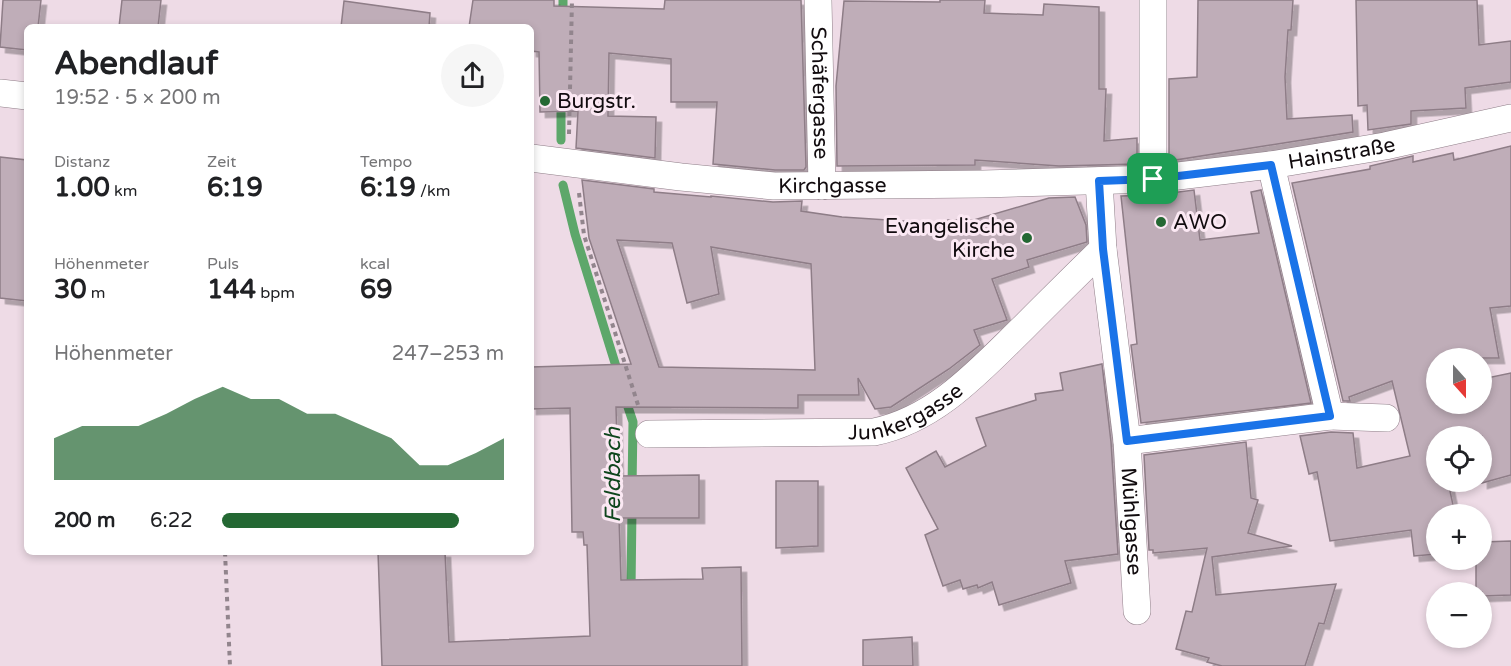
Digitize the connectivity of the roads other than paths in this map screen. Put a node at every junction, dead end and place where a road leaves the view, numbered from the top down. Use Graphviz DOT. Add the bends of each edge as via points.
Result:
graph roads {
  1 [pos="818,0"];
  2 [pos="1153,0"];
  3 [pos="0,93"];
  4 [pos="24,96"];
  5 [pos="1511,118"];
  6 [pos="534,159"];
  7 [pos="1271,165"];
  8 [pos="1153,179"];
  9 [pos="1099,181"];
  10 [pos="822,186"];
  11 [pos="1103,249"];
  12 [pos="1330,416"];
  13 [pos="1386,418"];
  14 [pos="649,434"];
  15 [pos="1127,441"];
  16 [pos="1137,611"];
  1 -- 10 [label="street, Schäfergasse"];
  2 -- 8 [label="street"];
  3 -- 4 [label="street"];
  5 -- 7 [label="street, Hainstraße" via="1385,146"];
  6 -- 10 [label="street, Kirchgasse" via="763,185"];
  7 -- 8 [label="street, Hainstraße"];
  7 -- 12 [label="street"];
  8 -- 9 [label="street, Hainstraße"];
  9 -- 10 [label="street, Kirchgasse"];
  9 -- 11 [label="street, Mühlgasse"];
  11 -- 14 [label="street, Junkergasse" via="965,385 909,423 874,432"];
  11 -- 15 [label="street, Mühlgasse"];
  12 -- 13 [label="street"];
  12 -- 15 [label="street"];
  15 -- 16 [label="street, Mühlgasse"];
}
